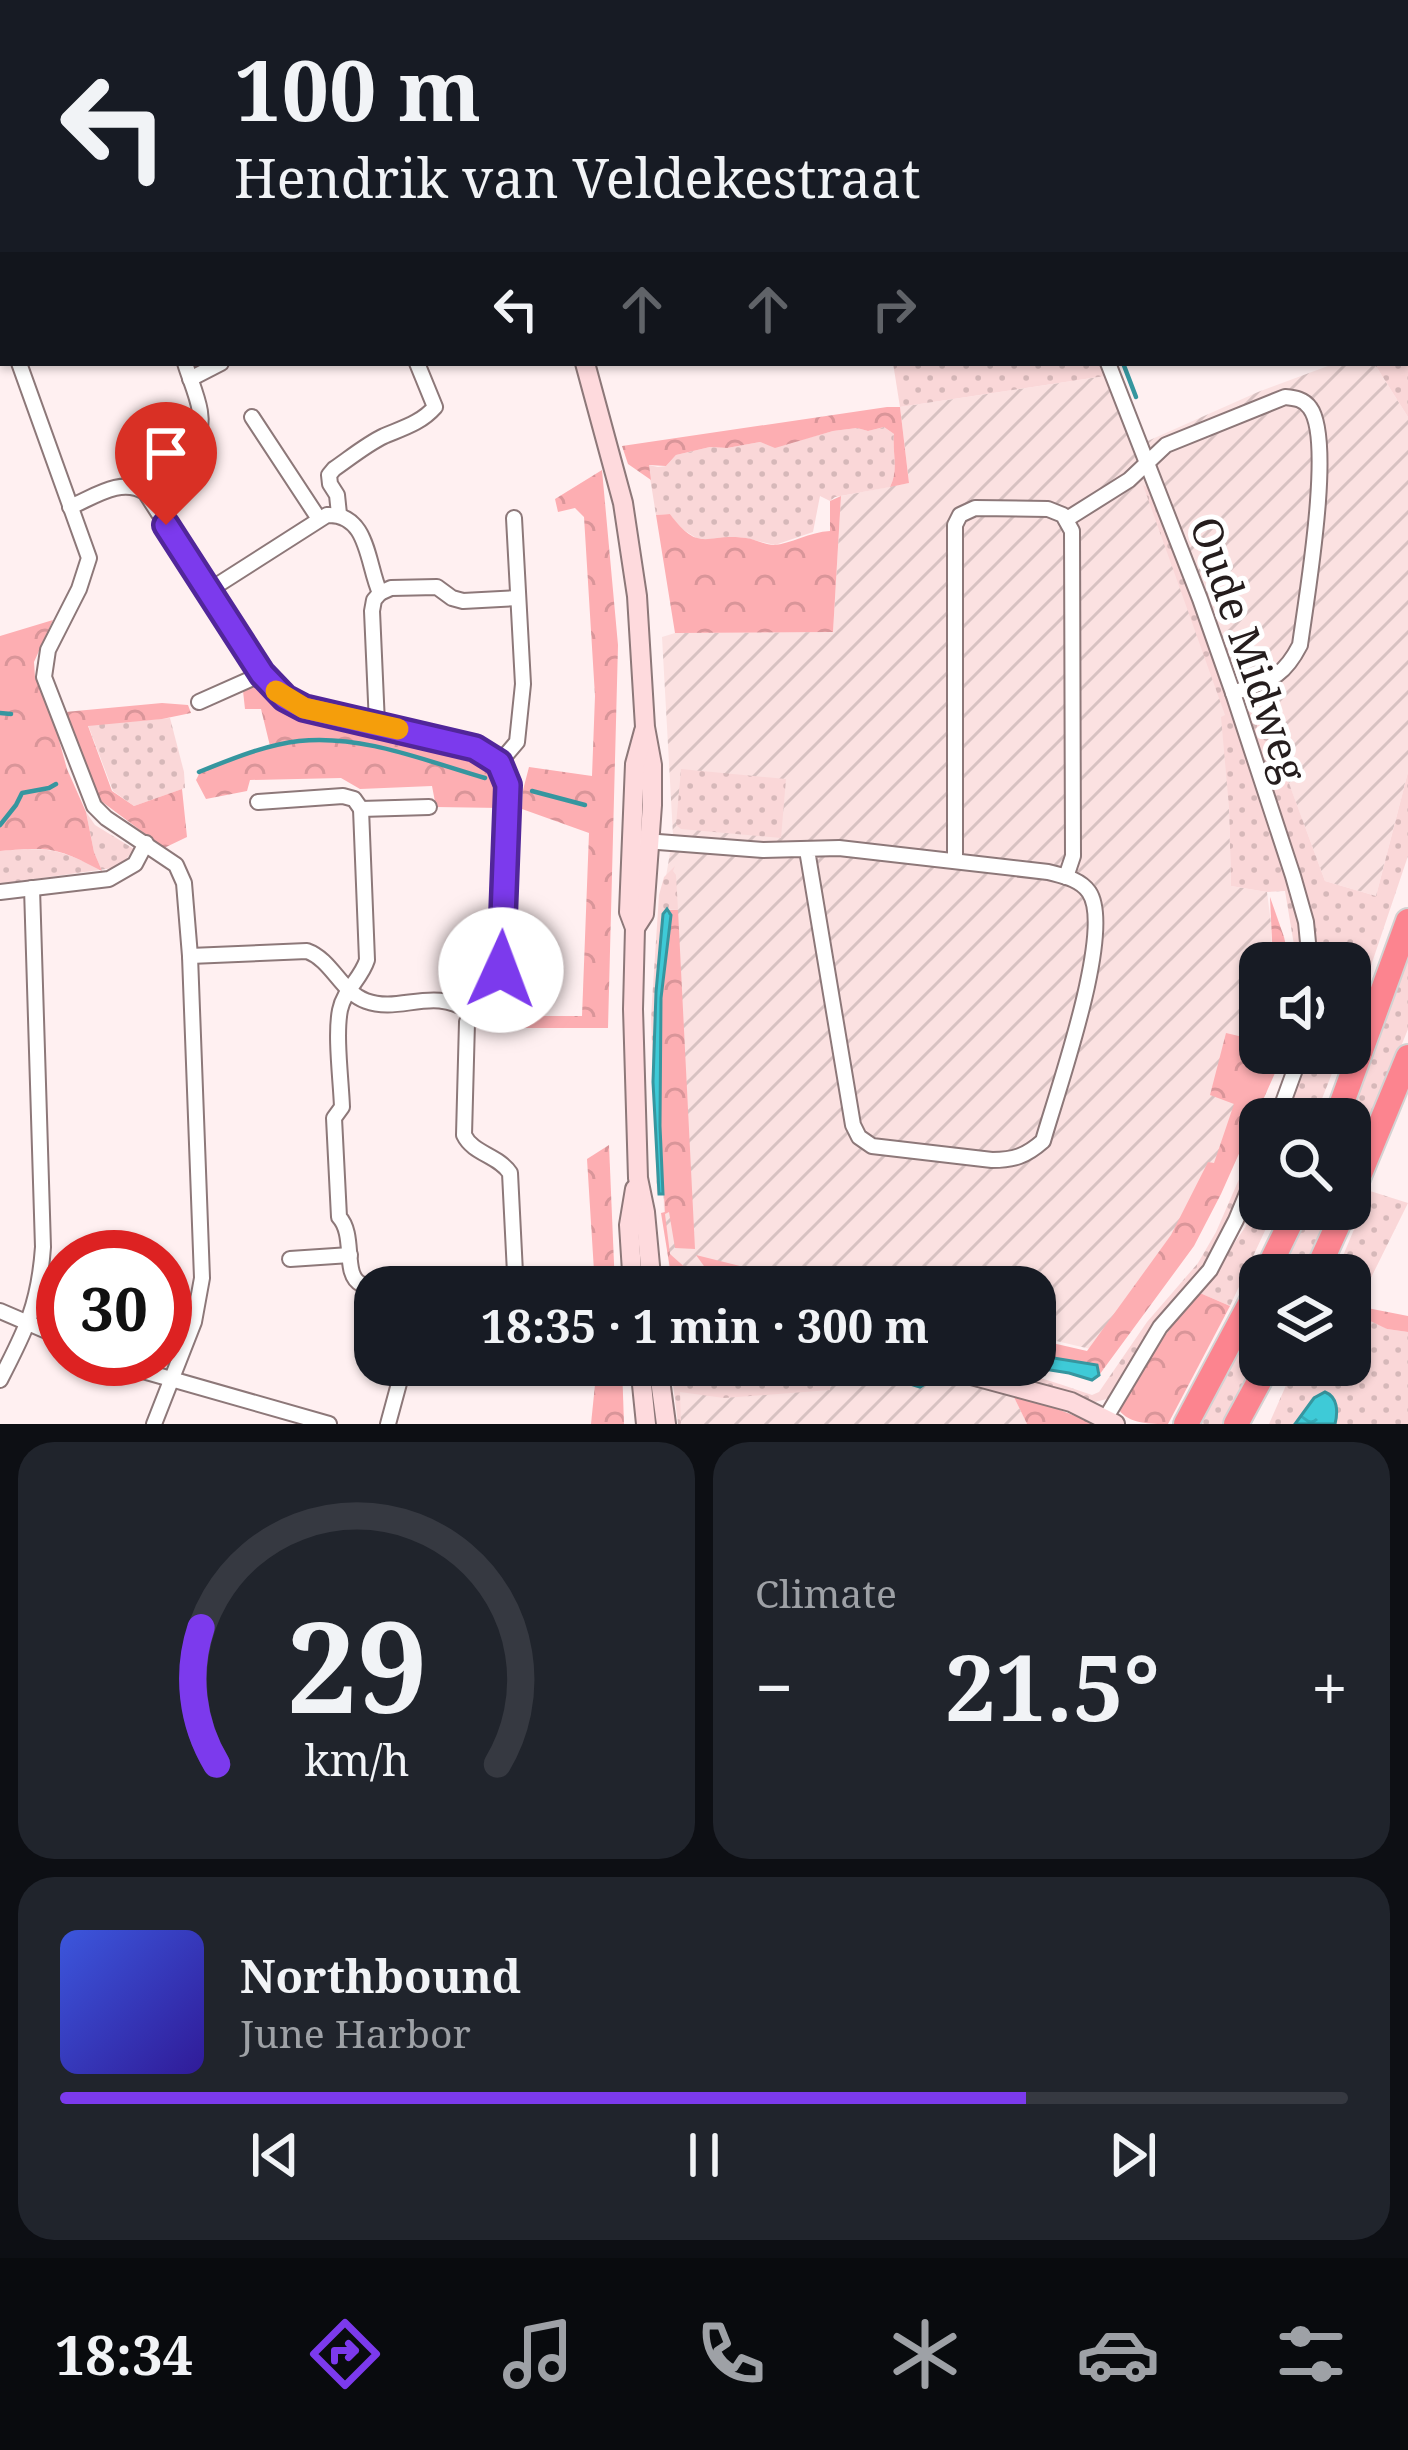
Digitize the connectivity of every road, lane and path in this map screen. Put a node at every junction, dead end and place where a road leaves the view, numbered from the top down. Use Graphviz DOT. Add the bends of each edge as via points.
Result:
graph roads {
  1 [pos="21,366"];
  2 [pos="418,366"];
  3 [pos="586,366"];
  4 [pos="1109,366"];
  5 [pos="187,371"];
  6 [pos="252,417"];
  7 [pos="1148,462"];
  8 [pos="134,485"];
  9 [pos="70,507"];
  10 [pos="339,514"];
  11 [pos="514,518"];
  12 [pos="319,519"];
  13 [pos="1067,519"];
  14 [pos="208,591"];
  15 [pos="380,593"];
  16 [pos="518,598"];
  17 [pos="262,674"];
  18 [pos="1233,693"];
  19 [pos="199,702"];
  20 [pos="377,724"];
  21 [pos="499,763"];
  22 [pos="258,802"];
  23 [pos="429,807"];
  24 [pos="362,809"];
  25 [pos="641,841"];
  26 [pos="146,843"];
  27 [pos="808,850"];
  28 [pos="955,861"];
  29 [pos="1066,877"];
  30 [pos="32,888"];
  31 [pos="0,892"];
  32 [pos="1408,921"];
  33 [pos="1308,942"];
  34 [pos="190,956"];
  35 [pos="350,988"];
  36 [pos="472,1013"];
  37 [pos="1408,1057"];
  38 [pos="1344,1098"];
  39 [pos="1371,1147"];
  40 [pos="638,1178"];
  41 [pos="1239,1215"];
  42 [pos="350,1255"];
  43 [pos="290,1258"];
  44 [pos="515,1266"];
  45 [pos="631,1266"];
  46 [pos="650,1266"];
  47 [pos="354,1279"];
  48 [pos="0,1311"];
  49 [pos="29,1324"];
  50 [pos="1239,1325"];
  51 [pos="36,1327"];
  52 [pos="192,1327"];
  53 [pos="0,1380"];
  54 [pos="192,1385"];
  55 [pos="169,1386"];
  56 [pos="398,1386"];
  57 [pos="642,1386"];
  58 [pos="661,1386"];
  59 [pos="1014,1386"];
  60 [pos="1257,1386"];
  61 [pos="1110,1421"];
  62 [pos="154,1424"];
  63 [pos="329,1424"];
  64 [pos="388,1424"];
  65 [pos="646,1424"];
  66 [pos="666,1424"];
  67 [pos="1186,1424"];
  68 [pos="1236,1424"];
  1 -- 9 [label="street"];
  2 -- 10 [label="street" via="435,406 329,475"];
  3 -- 25 [label="main road" via="633,560 645,727 635,764"];
  4 -- 7 [label="street, Oude Midweg"];
  5 -- 8 [label="street" via="201,432 145,464"];
  6 -- 12 [label="street"];
  7 -- 13 [label="street"];
  7 -- 18 [label="street, Oude Midweg"];
  7 -- 18 [label="street" via="1166,445 1285,398 1313,413 1319,474 1300,645 1273,679"];
  8 -- 9 [label="street"];
  8 -- 14 [label="street"];
  9 -- 26 [label="street" via="88,558 44,677 94,806"];
  10 -- 12 [label="street"];
  10 -- 15 [label="street" via="365,544"];
  11 -- 16 [label="street"];
  12 -- 14 [label="street"];
  13 -- 28 [label="street" via="1048,509 975,508 955,525"];
  13 -- 29 [label="street" via="1073,856"];
  14 -- 17 [label="street"];
  15 -- 16 [label="street" via="437,587 463,601"];
  15 -- 20 [label="street" via="372,611"];
  16 -- 21 [label="street" via="519,730"];
  17 -- 19 [label="street"];
  17 -- 20 [label="street" via="304,708"];
  18 -- 33 [label="street, Oude Midweg"];
  20 -- 21 [label="street" via="475,748"];
  21 -- 36 [label="street" via="508,785 501,970"];
  22 -- 24 [label="street" via="343,796"];
  23 -- 24 [label="street"];
  24 -- 35 [label="street" via="367,960"];
  25 -- 27 [label="street"];
  25 -- 40 [label="main road" via="629,912"];
  26 -- 30 [label="street" via="135,863 109,879"];
  26 -- 34 [label="street" via="184,883"];
  27 -- 28 [label="street"];
  27 -- 29 [label="street" via="853,1125 872,1146 1012,1160 1043,1141 1090,976 1096,922 1090,893"];
  28 -- 29 [label="street"];
  30 -- 31 [label="street"];
  30 -- 49 [label="street" via="43,1246"];
  32 -- 38 [label="highway"];
  34 -- 35 [label="street" via="307,951"];
  34 -- 52 [label="street" via="202,1278"];
  35 -- 36 [label="street" via="370,1003 448,1000"];
  35 -- 42 [label="street" via="339,1013 342,1107 334,1118 339,1217 348,1226"];
  36 -- 44 [label="street" via="464,1135 510,1173"];
  37 -- 39 [label="highway"];
  40 -- 45 [label="main road" via="628,1226"];
  40 -- 46 [label="main road"];
  41 -- 61 [label="street" via="1210,1270 1160,1327"];
  42 -- 43 [label="street"];
  42 -- 47 [label="street"];
  48 -- 49 [label="street"];
  49 -- 51 [label="street"];
  49 -- 53 [label="street"];
  50 -- 67 [label="highway"];
  54 -- 63 [label="street"];
  55 -- 62 [label="street"];
  56 -- 64 [label="street"];
  57 -- 65 [label="main road"];
  58 -- 66 [label="main road"];
  59 -- 61 [label="main road"];
  60 -- 68 [label="highway"];
}
